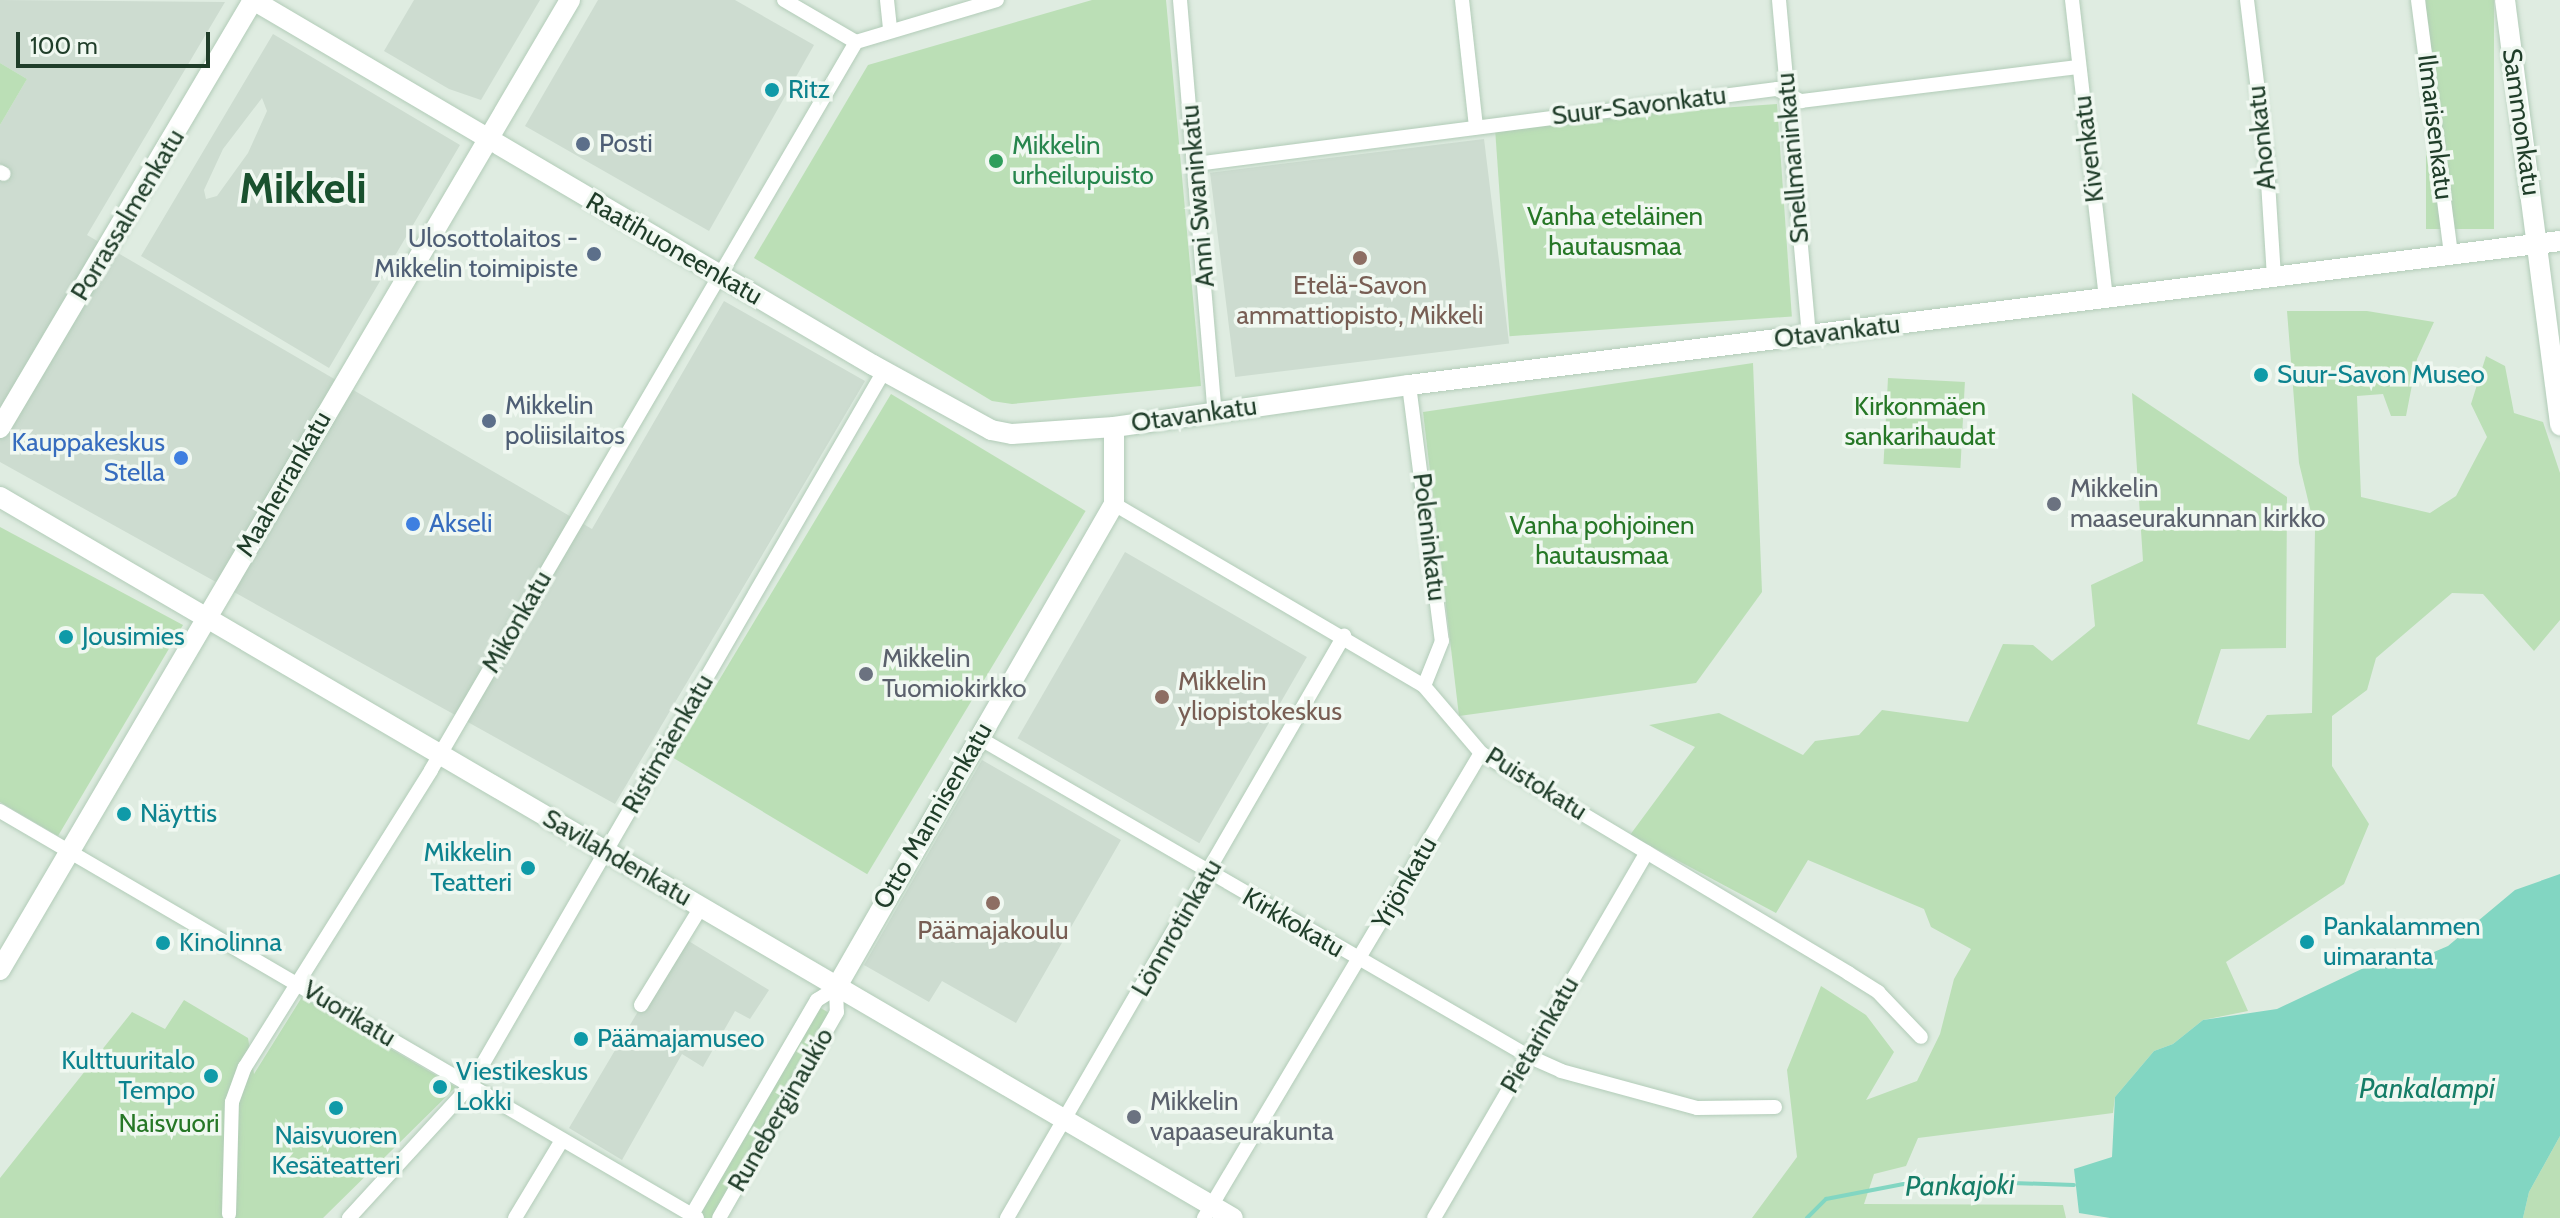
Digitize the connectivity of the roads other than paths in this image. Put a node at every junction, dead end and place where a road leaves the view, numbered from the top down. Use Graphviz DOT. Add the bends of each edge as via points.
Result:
graph roads {
  1 [pos="253,0"];
  2 [pos="570,0"];
  3 [pos="784,0"];
  4 [pos="887,0"];
  5 [pos="997,0"];
  6 [pos="1180,0"];
  7 [pos="1462,0"];
  8 [pos="1779,0"];
  9 [pos="2072,0"];
  10 [pos="2247,0"];
  11 [pos="2418,0"];
  12 [pos="2505,0"];
  13 [pos="890,31"];
  14 [pos="856,42"];
  15 [pos="2079,67"];
  16 [pos="1787,93"];
  17 [pos="1476,127"];
  18 [pos="486,138"];
  19 [pos="1196,164"];
  20 [pos="2560,241"];
  21 [pos="2537,243"];
  22 [pos="2451,255"];
  23 [pos="718,276"];
  24 [pos="2274,276"];
  25 [pos="2106,299"];
  26 [pos="1808,326"];
  27 [pos="884,371"];
  28 [pos="1409,385"];
  29 [pos="1214,403"];
  30 [pos="2560,425"];
  31 [pos="1114,427"];
  32 [pos="0,428"];
  33 [pos="0,497"];
  34 [pos="1114,504"];
  35 [pos="207,616"];
  36 [pos="1344,636"];
  37 [pos="1424,686"];
  38 [pos="979,738"];
  39 [pos="1481,753"];
  40 [pos="441,754"];
  41 [pos="0,811"];
  42 [pos="70,851"];
  43 [pos="605,851"];
  44 [pos="1647,852"];
  45 [pos="1209,875"];
  46 [pos="701,907"];
  47 [pos="1359,961"];
  48 [pos="0,970"];
  49 [pos="299,985"];
  50 [pos="836,988"];
  51 [pos="641,1005"];
  52 [pos="1921,1037"];
  53 [pos="1528,1056"];
  54 [pos="470,1086"];
  55 [pos="1775,1107"];
  56 [pos="1065,1118"];
  57 [pos="562,1140"];
  58 [pos="1208,1212"];
  59 [pos="229,1214"];
  60 [pos="693,1217"];
  61 [pos="349,1218"];
  62 [pos="515,1218"];
  63 [pos="719,1218"];
  64 [pos="1007,1218"];
  65 [pos="1233,1218"];
  66 [pos="1434,1218"];
  1 -- 18 [label="main road, Raatihuoneenkatu"];
  1 -- 32 [label="main road, Porrassalmenkatu"];
  2 -- 18 [label="main road, Maaherrankatu"];
  3 -- 14 [label="street"];
  4 -- 13 [label="street"];
  5 -- 13 [label="street"];
  6 -- 19 [label="street, Anni Swaninkatu"];
  7 -- 17 [label="street"];
  8 -- 16 [label="street, Snellmaninkatu"];
  9 -- 15 [label="street, Kivenkatu"];
  10 -- 24 [label="street, Ahonkatu"];
  11 -- 22 [label="street, Ilmarisenkatu"];
  12 -- 21 [label="main road, Sammonkatu"];
  13 -- 14 [label="street"];
  14 -- 23 [label="street, Mikonkatu"];
  15 -- 16 [label="street, Suur-Savonkatu" via="1801,101"];
  15 -- 25 [label="street, Kivenkatu"];
  16 -- 17 [label="street, Suur-Savonkatu" via="1777,89"];
  16 -- 26 [label="street, Snellmaninkatu"];
  17 -- 19 [label="street, Suur-Savonkatu"];
  18 -- 23 [label="main road, Raatihuoneenkatu"];
  18 -- 35 [label="main road, Maaherrankatu"];
  19 -- 29 [label="street, Anni Swaninkatu"];
  20 -- 21 [label="main road, Otavankatu"];
  21 -- 22 [label="main road, Otavankatu"];
  21 -- 30 [label="main road, Sammonkatu"];
  22 -- 24 [label="main road, Otavankatu"];
  23 -- 27 [label="main road, Raatihuoneenkatu"];
  23 -- 40 [label="street, Mikonkatu"];
  24 -- 25 [label="main road, Otavankatu"];
  25 -- 26 [label="main road, Otavankatu"];
  26 -- 28 [label="main road, Otavankatu"];
  27 -- 31 [label="main road, Raatihuoneenkatu" via="991,430 1012,434"];
  27 -- 43 [label="street, Ristimäenkatu"];
  28 -- 29 [label="main road, Otavankatu"];
  28 -- 37 [label="street, Poleninkatu" via="1442,641"];
  29 -- 31 [label="main road, Otavankatu"];
  31 -- 34 [label="main road, Otto Mannisenkatu"];
  33 -- 35 [label="main road, Savilahdenkatu"];
  34 -- 36 [label="street, Puistokatu"];
  34 -- 38 [label="main road, Otto Mannisenkatu"];
  35 -- 40 [label="main road, Savilahdenkatu"];
  35 -- 42 [label="main road, Maaherrankatu"];
  36 -- 37 [label="street, Puistokatu"];
  36 -- 45 [label="street, Lönnrotinkatu"];
  37 -- 39 [label="street, Puistokatu"];
  38 -- 45 [label="street, Kirkkokatu"];
  38 -- 50 [label="main road, Otto Mannisenkatu"];
  39 -- 44 [label="street, Puistokatu"];
  39 -- 47 [label="street, Yrjönkatu"];
  40 -- 43 [label="main road, Savilahdenkatu"];
  40 -- 49 [label="street, Mikonkatu"];
  41 -- 42 [label="street, Vuorikatu"];
  42 -- 48 [label="main road, Maaherrankatu"];
  42 -- 49 [label="street, Vuorikatu"];
  43 -- 46 [label="main road, Savilahdenkatu"];
  43 -- 54 [label="street, Ristimäenkatu"];
  44 -- 52 [label="street, Puistokatu" via="1878,992"];
  44 -- 53 [label="street, Pietarinkatu"];
  45 -- 47 [label="street, Kirkkokatu"];
  45 -- 56 [label="street, Lönnrotinkatu"];
  46 -- 50 [label="main road, Savilahdenkatu"];
  46 -- 51 [label="street"];
  47 -- 53 [label="street, Kirkkokatu"];
  47 -- 58 [label="street, Yrjönkatu"];
  49 -- 54 [label="street, Vuorikatu"];
  49 -- 59 [label="street, Mikonkatu" via="245,1067 232,1102"];
  50 -- 56 [label="main road, Savilahdenkatu"];
  50 -- 60 [label="street, Runeberginaukio" via="817,1000"];
  50 -- 63 [label="street, Runeberginaukio" via="837,1012"];
  53 -- 55 [label="street, Kirkkokatu" via="1561,1071 1697,1108"];
  53 -- 66 [label="street, Pietarinkatu"];
  54 -- 57 [label="street, Vuorikatu"];
  54 -- 61 [label="street, Ristimäenkatu"];
  56 -- 58 [label="main road, Savilahdenkatu"];
  56 -- 64 [label="street, Lönnrotinkatu"];
  57 -- 60 [label="street, Vuorikatu"];
  57 -- 62 [label="street"];
  58 -- 65 [label="main road, Savilahdenkatu"];
}
